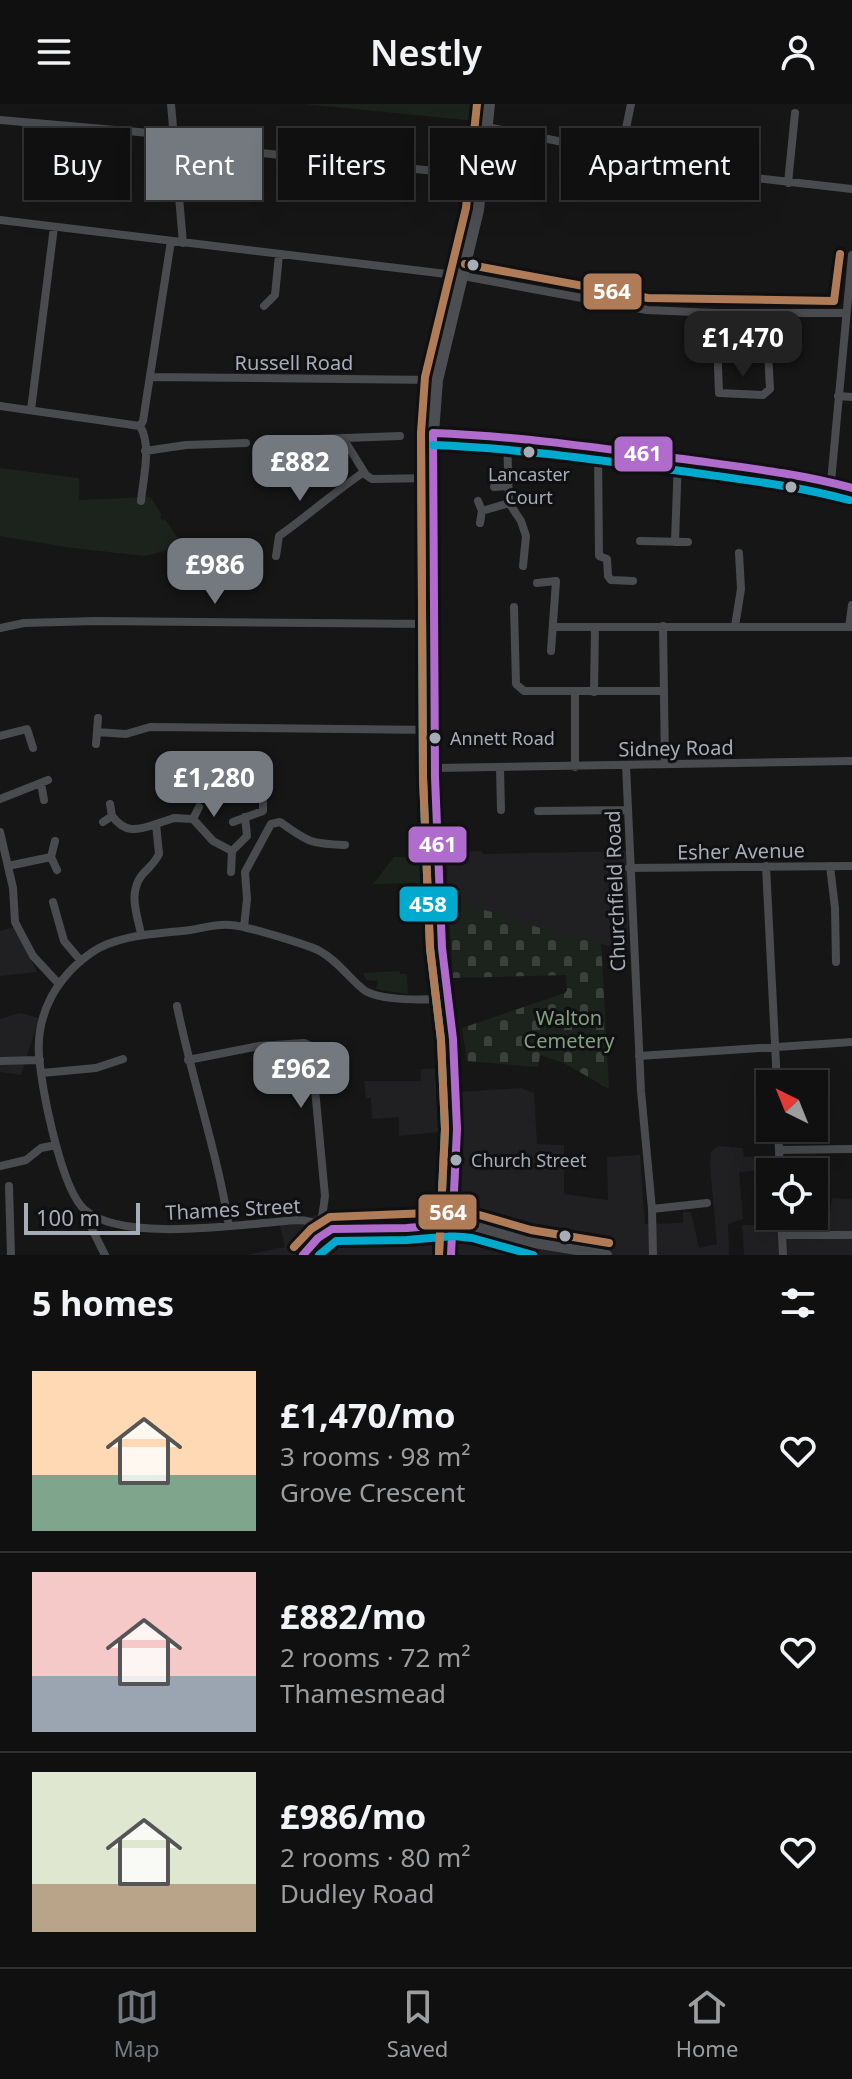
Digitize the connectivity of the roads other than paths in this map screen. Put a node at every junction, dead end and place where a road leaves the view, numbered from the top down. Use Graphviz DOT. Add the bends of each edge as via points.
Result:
graph roads {
  1 [pos="171,104"];
  2 [pos="489,104"];
  3 [pos="631,104"];
  4 [pos="795,113"];
  5 [pos="0,120"];
  6 [pos="487,127"];
  7 [pos="172,128"];
  8 [pos="626,128"];
  9 [pos="146,136"];
  10 [pos="561,141"];
  11 [pos="262,150"];
  12 [pos="430,170"];
  13 [pos="759,179"];
  14 [pos="788,183"];
  15 [pos="852,189"];
  16 [pos="179,200"];
  17 [pos="479,200"];
  18 [pos="0,220"];
  19 [pos="54,227"];
  20 [pos="171,241"];
  21 [pos="183,243"];
  22 [pos="279,255"];
  23 [pos="852,255"];
  24 [pos="463,276"];
  25 [pos="264,306"];
  26 [pos="716,313"];
  27 [pos="766,313"];
  28 [pos="845,313"];
  29 [pos="151,377"];
  30 [pos="437,380"];
  31 [pos="838,396"];
  32 [pos="852,397"];
  33 [pos="0,406"];
  34 [pos="31,410"];
  35 [pos="140,426"];
  36 [pos="433,433"];
  37 [pos="400,436"];
  38 [pos="507,437"];
  39 [pos="343,438"];
  40 [pos="263,441"];
  41 [pos="246,443"];
  42 [pos="598,448"];
  43 [pos="145,451"];
  44 [pos="678,459"];
  45 [pos="364,472"];
  46 [pos="433,478"];
  47 [pos="831,482"];
  48 [pos="507,486"];
  49 [pos="494,487"];
  50 [pos="852,488"];
  51 [pos="141,501"];
  52 [pos="478,501"];
  53 [pos="509,503"];
  54 [pos="482,511"];
  55 [pos="480,523"];
  56 [pos="640,541"];
  57 [pos="675,542"];
  58 [pos="688,542"];
  59 [pos="739,553"];
  60 [pos="523,555"];
  61 [pos="534,555"];
  62 [pos="276,556"];
  63 [pos="523,566"];
  64 [pos="633,581"];
  65 [pos="537,583"];
  66 [pos="852,605"];
  67 [pos="514,607"];
  68 [pos="433,624"];
  69 [pos="663,626"];
  70 [pos="735,626"];
  71 [pos="555,627"];
  72 [pos="850,627"];
  73 [pos="0,628"];
  74 [pos="595,628"];
  75 [pos="551,651"];
  76 [pos="664,691"];
  77 [pos="575,692"];
  78 [pos="594,692"];
  79 [pos="98,718"];
  80 [pos="434,730"];
  81 [pos="97,732"];
  82 [pos="0,736"];
  83 [pos="96,744"];
  84 [pos="33,748"];
  85 [pos="852,761"];
  86 [pos="665,764"];
  87 [pos="626,765"];
  88 [pos="575,767"];
  89 [pos="435,768"];
  90 [pos="500,768"];
  91 [pos="263,798"];
  92 [pos="0,799"];
  93 [pos="44,800"];
  94 [pos="110,804"];
  95 [pos="199,807"];
  96 [pos="501,810"];
  97 [pos="628,810"];
  98 [pos="538,811"];
  99 [pos="245,817"];
  100 [pos="193,819"];
  101 [pos="233,822"];
  102 [pos="156,824"];
  103 [pos="0,832"];
  104 [pos="55,841"];
  105 [pos="345,845"];
  106 [pos="232,851"];
  107 [pos="51,857"];
  108 [pos="8,866"];
  109 [pos="766,866"];
  110 [pos="830,866"];
  111 [pos="852,866"];
  112 [pos="629,868"];
  113 [pos="57,870"];
  114 [pos="231,872"];
  115 [pos="53,902"];
  116 [pos="244,927"];
  117 [pos="141,934"];
  118 [pos="81,961"];
  119 [pos="836,962"];
  120 [pos="58,983"];
  121 [pos="447,997"];
  122 [pos="177,1006"];
  123 [pos="852,1042"];
  124 [pos="776,1047"];
  125 [pos="639,1056"];
  126 [pos="123,1059"];
  127 [pos="40,1060"];
  128 [pos="188,1060"];
  129 [pos="0,1061"];
  130 [pos="777,1070"];
  131 [pos="42,1073"];
  132 [pos="779,1142"];
  133 [pos="56,1145"];
  134 [pos="852,1149"];
  135 [pos="779,1150"];
  136 [pos="779,1158"];
  137 [pos="0,1166"];
  138 [pos="9,1186"];
  139 [pos="707,1203"];
  140 [pos="652,1209"];
  141 [pos="93,1216"];
  142 [pos="317,1224"];
  143 [pos="454,1224"];
  144 [pos="229,1226"];
  145 [pos="782,1230"];
  146 [pos="325,1232"];
  147 [pos="782,1235"];
  148 [pos="852,1235"];
  149 [pos="11,1255"];
  150 [pos="105,1255"];
  151 [pos="303,1255"];
  152 [pos="451,1255"];
  153 [pos="607,1255"];
  154 [pos="653,1255"];
  155 [pos="783,1255"];
  1 -- 7 [label="street"];
  2 -- 6 [label="main road"];
  3 -- 8 [label="street"];
  4 -- 14 [label="street"];
  5 -- 9 [label="street"];
  6 -- 10 [label="street"];
  11 -- 12 [label="street"];
  13 -- 14 [label="street"];
  14 -- 15 [label="street"];
  16 -- 21 [label="street"];
  17 -- 24 [label="main road"];
  18 -- 19 [label="street"];
  19 -- 20 [label="street"];
  19 -- 34 [label="street"];
  20 -- 21 [label="street"];
  20 -- 29 [label="street"];
  21 -- 22 [label="street"];
  22 -- 24 [label="street"];
  22 -- 25 [label="street" via="275,295"];
  23 -- 28 [label="street"];
  24 -- 26 [label="street" via="647,310"];
  24 -- 30 [label="main road"];
  26 -- 27 [label="street"];
  26 -- 27 [label="street" via="719,393 763,395 770,389"];
  27 -- 28 [label="street"];
  28 -- 31 [label="street"];
  29 -- 30 [label="street, Russell Road"];
  29 -- 35 [label="street"];
  30 -- 36 [label="main road"];
  31 -- 32 [label="street"];
  31 -- 47 [label="street"];
  33 -- 34 [label="street"];
  34 -- 35 [label="street"];
  35 -- 43 [label="street"];
  36 -- 38 [label="street"];
  36 -- 46 [label="main road"];
  37 -- 39 [label="street"];
  38 -- 42 [label="street"];
  38 -- 48 [label="street"];
  39 -- 40 [label="street"];
  39 -- 45 [label="street"];
  41 -- 43 [label="street"];
  42 -- 44 [label="street"];
  42 -- 64 [label="street" via="599,556 607,558 611,580"];
  43 -- 51 [label="street"];
  44 -- 47 [label="street"];
  44 -- 57 [label="street"];
  45 -- 46 [label="street" via="376,480"];
  45 -- 62 [label="street" via="279,536"];
  46 -- 68 [label="main road"];
  47 -- 50 [label="street"];
  48 -- 49 [label="street"];
  48 -- 53 [label="street"];
  52 -- 54 [label="street"];
  53 -- 54 [label="street"];
  53 -- 60 [label="street" via="526,536"];
  54 -- 55 [label="street"];
  56 -- 57 [label="street"];
  57 -- 58 [label="street"];
  59 -- 70 [label="street"];
  60 -- 61 [label="street"];
  60 -- 63 [label="street"];
  65 -- 71 [label="street" via="556,581"];
  66 -- 72 [label="street"];
  67 -- 77 [label="street" via="516,684 524,691"];
  68 -- 73 [label="street" via="96,621"];
  68 -- 80 [label="main road"];
  69 -- 70 [label="street"];
  69 -- 74 [label="street"];
  69 -- 76 [label="street"];
  70 -- 72 [label="street"];
  71 -- 74 [label="street"];
  71 -- 75 [label="street"];
  74 -- 78 [label="street"];
  76 -- 78 [label="street"];
  76 -- 86 [label="street"];
  77 -- 78 [label="street"];
  77 -- 88 [label="street"];
  79 -- 81 [label="street"];
  80 -- 81 [label="street" via="150,727 126,734"];
  80 -- 89 [label="main road"];
  81 -- 83 [label="street"];
  82 -- 84 [label="street" via="27,729"];
  85 -- 86 [label="street, Sidney Road"];
  86 -- 87 [label="street, Sidney Road"];
  87 -- 88 [label="street, Sidney Road"];
  87 -- 97 [label="street, Churchfield Road"];
  88 -- 90 [label="street, Sidney Road"];
  89 -- 90 [label="street, Sidney Road"];
  89 -- 121 [label="main road"];
  90 -- 96 [label="street"];
  91 -- 99 [label="street" via="263,811"];
  92 -- 93 [label="street" via="44,782"];
  94 -- 102 [label="street" via="107,819 127,830"];
  95 -- 100 [label="street"];
  97 -- 98 [label="street"];
  97 -- 112 [label="street, Churchfield Road"];
  99 -- 101 [label="street"];
  99 -- 106 [label="street" via="247,836"];
  100 -- 102 [label="street"];
  100 -- 106 [label="street" via="213,841"];
  102 -- 117 [label="street" via="159,854 135,891"];
  103 -- 108 [label="street"];
  104 -- 107 [label="street"];
  105 -- 116 [label="street" via="314,844 280,822 271,824 245,872"];
  106 -- 114 [label="street"];
  107 -- 108 [label="street"];
  107 -- 113 [label="street"];
  108 -- 120 [label="street" via="19,934"];
  109 -- 110 [label="street, Esher Avenue"];
  109 -- 112 [label="street, Esher Avenue"];
  109 -- 124 [label="street"];
  110 -- 111 [label="street, Esher Avenue"];
  110 -- 119 [label="street"];
  112 -- 125 [label="street, Churchfield Road"];
  115 -- 118 [label="street" via="64,941"];
  116 -- 117 [label="street"];
  116 -- 121 [label="street" via="319,951 376,996"];
  117 -- 118 [label="street" via="98,948"];
  118 -- 120 [label="street"];
  120 -- 127 [label="street" via="40,1031"];
  121 -- 143 [label="main road" via="456,1102"];
  122 -- 128 [label="street"];
  123 -- 124 [label="street"];
  124 -- 125 [label="street"];
  124 -- 130 [label="street"];
  125 -- 140 [label="street, Churchfield Road"];
  126 -- 131 [label="street" via="96,1068"];
  127 -- 129 [label="street"];
  127 -- 131 [label="street"];
  128 -- 142 [label="street" via="259,1046 309,1045 325,1196"];
  128 -- 144 [label="street" via="218,1164"];
  131 -- 133 [label="street"];
  132 -- 135 [label="street"];
  133 -- 137 [label="street"];
  133 -- 141 [label="street" via="76,1200"];
  134 -- 135 [label="street"];
  135 -- 136 [label="street"];
  138 -- 149 [label="street"];
  139 -- 140 [label="street"];
  140 -- 154 [label="street, Churchfield Road"];
  141 -- 144 [label="street, Thames Street" via="140,1227"];
  141 -- 150 [label="street" via="92,1229"];
  142 -- 144 [label="street, Thames Street" via="296,1220"];
  142 -- 146 [label="street, Thames Street"];
  143 -- 146 [label="street"];
  143 -- 152 [label="main road"];
  143 -- 153 [label="street"];
  145 -- 147 [label="street"];
  146 -- 151 [label="street"];
  147 -- 148 [label="street"];
  147 -- 155 [label="street"];
}
